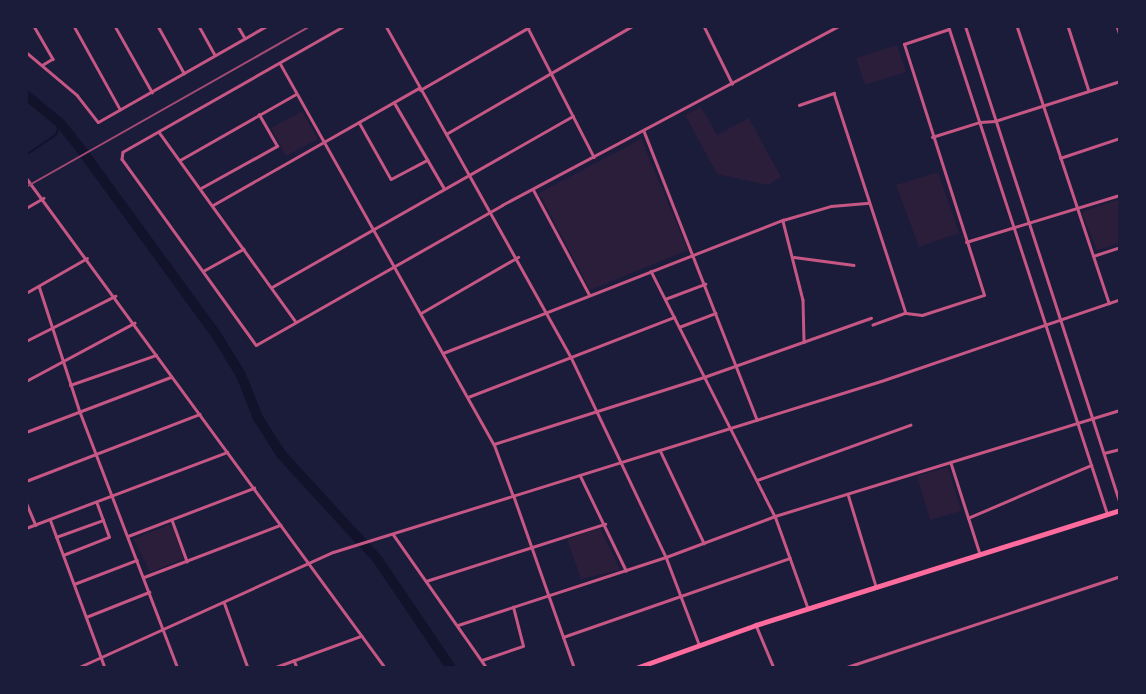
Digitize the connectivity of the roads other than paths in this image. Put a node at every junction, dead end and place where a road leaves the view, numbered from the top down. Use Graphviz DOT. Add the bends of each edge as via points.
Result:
graph roads {
  1 [pos="34,26"];
  2 [pos="74,26"];
  3 [pos="115,26"];
  4 [pos="158,26"];
  5 [pos="199,26"];
  6 [pos="238,26"];
  7 [pos="266,26"];
  8 [pos="345,26"];
  9 [pos="386,26"];
  10 [pos="632,26"];
  11 [pos="704,26"];
  12 [pos="839,26"];
  13 [pos="965,26"];
  14 [pos="1017,26"];
  15 [pos="1068,26"];
  16 [pos="1117,26"];
  17 [pos="528,27"];
  18 [pos="949,28"];
  19 [pos="1120,35"];
  20 [pos="245,38"];
  21 [pos="26,52"];
  22 [pos="215,55"];
  23 [pos="280,63"];
  24 [pos="43,65"];
  25 [pos="184,73"];
  26 [pos="551,74"];
  27 [pos="1120,81"];
  28 [pos="732,84"];
  29 [pos="419,89"];
  30 [pos="152,92"];
  31 [pos="1089,92"];
  32 [pos="297,94"];
  33 [pos="394,102"];
  34 [pos="798,105"];
  35 [pos="1044,106"];
  36 [pos="120,109"];
  37 [pos="259,115"];
  38 [pos="573,116"];
  39 [pos="996,121"];
  40 [pos="98,122"];
  41 [pos="359,122"];
  42 [pos="980,122"];
  43 [pos="644,130"];
  44 [pos="159,132"];
  45 [pos="446,134"];
  46 [pos="932,137"];
  47 [pos="1120,138"];
  48 [pos="324,142"];
  49 [pos="594,157"];
  50 [pos="1060,158"];
  51 [pos="180,160"];
  52 [pos="427,160"];
  53 [pos="470,174"];
  54 [pos="26,178"];
  55 [pos="201,188"];
  56 [pos="444,188"];
  57 [pos="533,189"];
  58 [pos="1120,195"];
  59 [pos="43,198"];
  60 [pos="869,203"];
  61 [pos="213,205"];
  62 [pos="26,208"];
  63 [pos="1077,209"];
  64 [pos="491,211"];
  65 [pos="783,220"];
  66 [pos="1029,224"];
  67 [pos="1013,228"];
  68 [pos="373,229"];
  69 [pos="966,242"];
  70 [pos="1120,247"];
  71 [pos="243,248"];
  72 [pos="693,254"];
  73 [pos="1093,256"];
  74 [pos="518,257"];
  75 [pos="794,257"];
  76 [pos="87,258"];
  77 [pos="853,265"];
  78 [pos="395,266"];
  79 [pos="651,271"];
  80 [pos="203,272"];
  81 [pos="705,284"];
  82 [pos="38,286"];
  83 [pos="272,287"];
  84 [pos="26,293"];
  85 [pos="589,294"];
  86 [pos="115,296"];
  87 [pos="665,299"];
  88 [pos="1120,299"];
  89 [pos="1109,303"];
  90 [pos="548,311"];
  91 [pos="420,313"];
  92 [pos="716,313"];
  93 [pos="906,313"];
  94 [pos="674,316"];
  95 [pos="871,318"];
  96 [pos="1062,319"];
  97 [pos="296,322"];
  98 [pos="134,323"];
  99 [pos="1046,324"];
  100 [pos="873,325"];
  101 [pos="679,327"];
  102 [pos="51,329"];
  103 [pos="26,341"];
  104 [pos="804,342"];
  105 [pos="443,353"];
  106 [pos="157,355"];
  107 [pos="571,357"];
  108 [pos="62,362"];
  109 [pos="736,366"];
  110 [pos="173,376"];
  111 [pos="704,377"];
  112 [pos="26,381"];
  113 [pos="70,385"];
  114 [pos="468,397"];
  115 [pos="1120,410"];
  116 [pos="596,411"];
  117 [pos="80,412"];
  118 [pos="200,414"];
  119 [pos="1093,417"];
  120 [pos="757,420"];
  121 [pos="1078,424"];
  122 [pos="910,425"];
  123 [pos="730,429"];
  124 [pos="26,432"];
  125 [pos="494,444"];
  126 [pos="1120,448"];
  127 [pos="660,450"];
  128 [pos="227,452"];
  129 [pos="96,453"];
  130 [pos="1104,454"];
  131 [pos="620,462"];
  132 [pos="951,463"];
  133 [pos="1092,465"];
  134 [pos="580,475"];
  135 [pos="26,480"];
  136 [pos="757,480"];
  137 [pos="254,488"];
  138 [pos="848,494"];
  139 [pos="513,495"];
  140 [pos="112,496"];
  141 [pos="26,502"];
  142 [pos="96,502"];
  143 [pos="1120,504"];
  144 [pos="1120,510"];
  145 [pos="1107,514"];
  146 [pos="775,516"];
  147 [pos="968,518"];
  148 [pos="50,519"];
  149 [pos="103,520"];
  150 [pos="172,520"];
  151 [pos="605,524"];
  152 [pos="36,525"];
  153 [pos="280,525"];
  154 [pos="26,528"];
  155 [pos="393,533"];
  156 [pos="128,536"];
  157 [pos="56,537"];
  158 [pos="704,543"];
  159 [pos="531,546"];
  160 [pos="63,555"];
  161 [pos="981,556"];
  162 [pos="666,557"];
  163 [pos="790,558"];
  164 [pos="137,560"];
  165 [pos="187,561"];
  166 [pos="308,562"];
  167 [pos="626,570"];
  168 [pos="1120,576"];
  169 [pos="144,578"];
  170 [pos="426,581"];
  171 [pos="74,584"];
  172 [pos="876,588"];
  173 [pos="150,592"];
  174 [pos="548,596"];
  175 [pos="681,596"];
  176 [pos="224,602"];
  177 [pos="512,607"];
  178 [pos="808,608"];
  179 [pos="86,617"];
  180 [pos="458,625"];
  181 [pos="756,625"];
  182 [pos="164,629"];
  183 [pos="361,636"];
  184 [pos="563,637"];
  185 [pos="699,644"];
  186 [pos="102,658"];
  187 [pos="294,660"];
  188 [pos="482,660"];
  189 [pos="77,668"];
  190 [pos="105,668"];
  191 [pos="178,668"];
  192 [pos="248,668"];
  193 [pos="273,668"];
  194 [pos="297,668"];
  195 [pos="385,668"];
  196 [pos="487,668"];
  197 [pos="574,668"];
  198 [pos="636,668"];
  199 [pos="774,668"];
  200 [pos="844,668"];
  1 -- 24 [label="street" via="52,59"];
  2 -- 36 [label="street"];
  3 -- 30 [label="street"];
  4 -- 25 [label="street"];
  5 -- 22 [label="street"];
  6 -- 20 [label="street"];
  7 -- 20 [label="street"];
  8 -- 23 [label="street"];
  9 -- 29 [label="street"];
  10 -- 26 [label="street"];
  11 -- 28 [label="street"];
  12 -- 28 [label="street"];
  13 -- 39 [label="street"];
  14 -- 35 [label="street"];
  15 -- 31 [label="street"];
  16 -- 19 [label="street"];
  17 -- 26 [label="street"];
  17 -- 29 [label="street"];
  18 -- 42 [label="street"];
  18 -- 46 [label="street" via="904,44"];
  20 -- 22 [label="street"];
  21 -- 24 [label="street"];
  22 -- 25 [label="street"];
  23 -- 32 [label="street"];
  23 -- 44 [label="street"];
  24 -- 40 [label="street" via="77,95"];
  25 -- 30 [label="street"];
  26 -- 38 [label="street"];
  26 -- 45 [label="street"];
  27 -- 31 [label="street"];
  28 -- 43 [label="street"];
  29 -- 33 [label="street"];
  29 -- 45 [label="street"];
  30 -- 36 [label="street"];
  31 -- 35 [label="street"];
  32 -- 37 [label="street"];
  32 -- 48 [label="street"];
  33 -- 41 [label="street"];
  33 -- 52 [label="street"];
  34 -- 60 [label="street" via="834,93"];
  35 -- 39 [label="street"];
  35 -- 50 [label="street"];
  36 -- 40 [label="street"];
  37 -- 51 [label="street"];
  37 -- 55 [label="street" via="277,146"];
  38 -- 49 [label="street"];
  38 -- 53 [label="street"];
  39 -- 42 [label="street"];
  39 -- 66 [label="street"];
  41 -- 48 [label="street"];
  41 -- 52 [label="street" via="391,179"];
  42 -- 46 [label="street"];
  42 -- 67 [label="street"];
  43 -- 49 [label="street"];
  43 -- 72 [label="street"];
  44 -- 51 [label="street"];
  44 -- 80 [label="street" via="123,152 122,159"];
  45 -- 53 [label="street"];
  46 -- 69 [label="street"];
  47 -- 50 [label="street"];
  48 -- 61 [label="street"];
  48 -- 68 [label="street"];
  49 -- 57 [label="street"];
  50 -- 63 [label="street"];
  51 -- 55 [label="street"];
  52 -- 56 [label="street"];
  53 -- 56 [label="street"];
  53 -- 64 [label="street"];
  54 -- 59 [label="street"];
  55 -- 61 [label="street"];
  56 -- 68 [label="street"];
  57 -- 64 [label="street"];
  57 -- 85 [label="street"];
  58 -- 63 [label="street"];
  59 -- 62 [label="street"];
  59 -- 76 [label="street"];
  60 -- 65 [label="street" via="831,206"];
  60 -- 93 [label="street"];
  61 -- 71 [label="street"];
  63 -- 66 [label="street"];
  63 -- 73 [label="street"];
  64 -- 74 [label="street"];
  64 -- 78 [label="street"];
  65 -- 72 [label="street"];
  65 -- 75 [label="street"];
  66 -- 67 [label="street"];
  66 -- 96 [label="street"];
  67 -- 69 [label="street"];
  67 -- 99 [label="street"];
  68 -- 78 [label="street"];
  68 -- 83 [label="street"];
  69 -- 93 [label="street" via="984,295 922,315"];
  70 -- 73 [label="street"];
  71 -- 80 [label="street"];
  71 -- 83 [label="street"];
  72 -- 79 [label="street"];
  72 -- 81 [label="street"];
  73 -- 89 [label="street"];
  74 -- 90 [label="street"];
  74 -- 91 [label="street"];
  75 -- 77 [label="street"];
  75 -- 104 [label="street" via="803,300"];
  76 -- 82 [label="street"];
  76 -- 86 [label="street"];
  78 -- 91 [label="street"];
  78 -- 97 [label="street"];
  79 -- 85 [label="street"];
  79 -- 87 [label="street"];
  80 -- 97 [label="street" via="256,345"];
  81 -- 87 [label="street"];
  81 -- 92 [label="street"];
  82 -- 84 [label="street"];
  82 -- 102 [label="street"];
  83 -- 97 [label="street"];
  85 -- 90 [label="street"];
  86 -- 98 [label="street"];
  86 -- 102 [label="street"];
  87 -- 94 [label="street"];
  88 -- 89 [label="street"];
  89 -- 96 [label="street"];
  90 -- 105 [label="street"];
  90 -- 107 [label="street"];
  91 -- 105 [label="street"];
  92 -- 101 [label="street"];
  92 -- 109 [label="street"];
  93 -- 100 [label="street"];
  94 -- 101 [label="street"];
  94 -- 107 [label="street"];
  95 -- 104 [label="street"];
  96 -- 99 [label="street"];
  96 -- 119 [label="street"];
  98 -- 106 [label="street"];
  98 -- 108 [label="street"];
  99 -- 120 [label="street"];
  99 -- 121 [label="street"];
  101 -- 111 [label="street"];
  102 -- 103 [label="street"];
  102 -- 108 [label="street"];
  104 -- 109 [label="street"];
  105 -- 114 [label="street"];
  106 -- 110 [label="street"];
  106 -- 113 [label="street"];
  107 -- 114 [label="street"];
  107 -- 116 [label="street"];
  108 -- 112 [label="street"];
  108 -- 113 [label="street"];
  109 -- 111 [label="street"];
  109 -- 120 [label="street"];
  110 -- 117 [label="street"];
  110 -- 118 [label="street"];
  111 -- 116 [label="street"];
  111 -- 123 [label="street"];
  113 -- 117 [label="street"];
  114 -- 125 [label="street"];
  115 -- 119 [label="street"];
  116 -- 125 [label="street"];
  116 -- 131 [label="street"];
  117 -- 124 [label="street"];
  117 -- 129 [label="street"];
  118 -- 128 [label="street"];
  118 -- 129 [label="street"];
  119 -- 121 [label="street"];
  119 -- 130 [label="street"];
  120 -- 123 [label="street"];
  121 -- 132 [label="street"];
  121 -- 133 [label="street"];
  122 -- 136 [label="street"];
  123 -- 127 [label="street"];
  123 -- 136 [label="street"];
  125 -- 139 [label="street"];
  126 -- 130 [label="street"];
  127 -- 131 [label="street"];
  127 -- 158 [label="street"];
  128 -- 137 [label="street"];
  128 -- 140 [label="street"];
  129 -- 135 [label="street"];
  129 -- 140 [label="street"];
  130 -- 143 [label="street"];
  131 -- 134 [label="street"];
  131 -- 162 [label="street"];
  132 -- 138 [label="street"];
  132 -- 147 [label="street"];
  133 -- 145 [label="street"];
  133 -- 147 [label="street"];
  134 -- 139 [label="street"];
  134 -- 151 [label="street"];
  136 -- 146 [label="street"];
  137 -- 150 [label="street"];
  137 -- 153 [label="street"];
  138 -- 146 [label="street"];
  138 -- 172 [label="street"];
  139 -- 155 [label="street"];
  139 -- 159 [label="street"];
  140 -- 142 [label="street"];
  140 -- 156 [label="street"];
  141 -- 152 [label="street"];
  142 -- 148 [label="street"];
  142 -- 149 [label="street"];
  144 -- 145 [label="highway"];
  145 -- 161 [label="highway"];
  146 -- 158 [label="street"];
  146 -- 163 [label="street"];
  147 -- 161 [label="street"];
  148 -- 152 [label="street"];
  148 -- 157 [label="street"];
  149 -- 157 [label="street"];
  149 -- 160 [label="street" via="109,537"];
  150 -- 156 [label="street"];
  150 -- 165 [label="street"];
  151 -- 159 [label="street"];
  151 -- 167 [label="street"];
  152 -- 154 [label="street"];
  153 -- 165 [label="street"];
  153 -- 166 [label="street"];
  155 -- 166 [label="street"];
  155 -- 170 [label="street"];
  156 -- 164 [label="street"];
  157 -- 160 [label="street"];
  158 -- 162 [label="street"];
  159 -- 170 [label="street"];
  159 -- 174 [label="street"];
  160 -- 171 [label="street"];
  161 -- 172 [label="highway"];
  162 -- 167 [label="street"];
  162 -- 175 [label="street"];
  163 -- 175 [label="street"];
  163 -- 178 [label="street"];
  164 -- 169 [label="street"];
  164 -- 171 [label="street"];
  165 -- 169 [label="street"];
  166 -- 176 [label="street"];
  166 -- 183 [label="street"];
  167 -- 174 [label="street"];
  168 -- 200 [label="street"];
  169 -- 173 [label="street"];
  170 -- 180 [label="street"];
  171 -- 179 [label="street"];
  172 -- 178 [label="highway"];
  173 -- 179 [label="street"];
  173 -- 182 [label="street"];
  174 -- 177 [label="street"];
  174 -- 184 [label="street"];
  175 -- 184 [label="street"];
  175 -- 185 [label="street"];
  176 -- 182 [label="street"];
  176 -- 192 [label="street"];
  177 -- 180 [label="street"];
  177 -- 188 [label="street" via="523,646"];
  178 -- 181 [label="highway"];
  179 -- 186 [label="street"];
  180 -- 188 [label="street"];
  181 -- 185 [label="highway"];
  181 -- 199 [label="street"];
  182 -- 186 [label="street"];
  182 -- 191 [label="street"];
  183 -- 187 [label="street"];
  183 -- 195 [label="street"];
  184 -- 197 [label="street"];
  185 -- 198 [label="highway"];
  186 -- 189 [label="street"];
  186 -- 190 [label="street"];
  187 -- 193 [label="street"];
  187 -- 194 [label="street"];
  188 -- 196 [label="street"];
}
